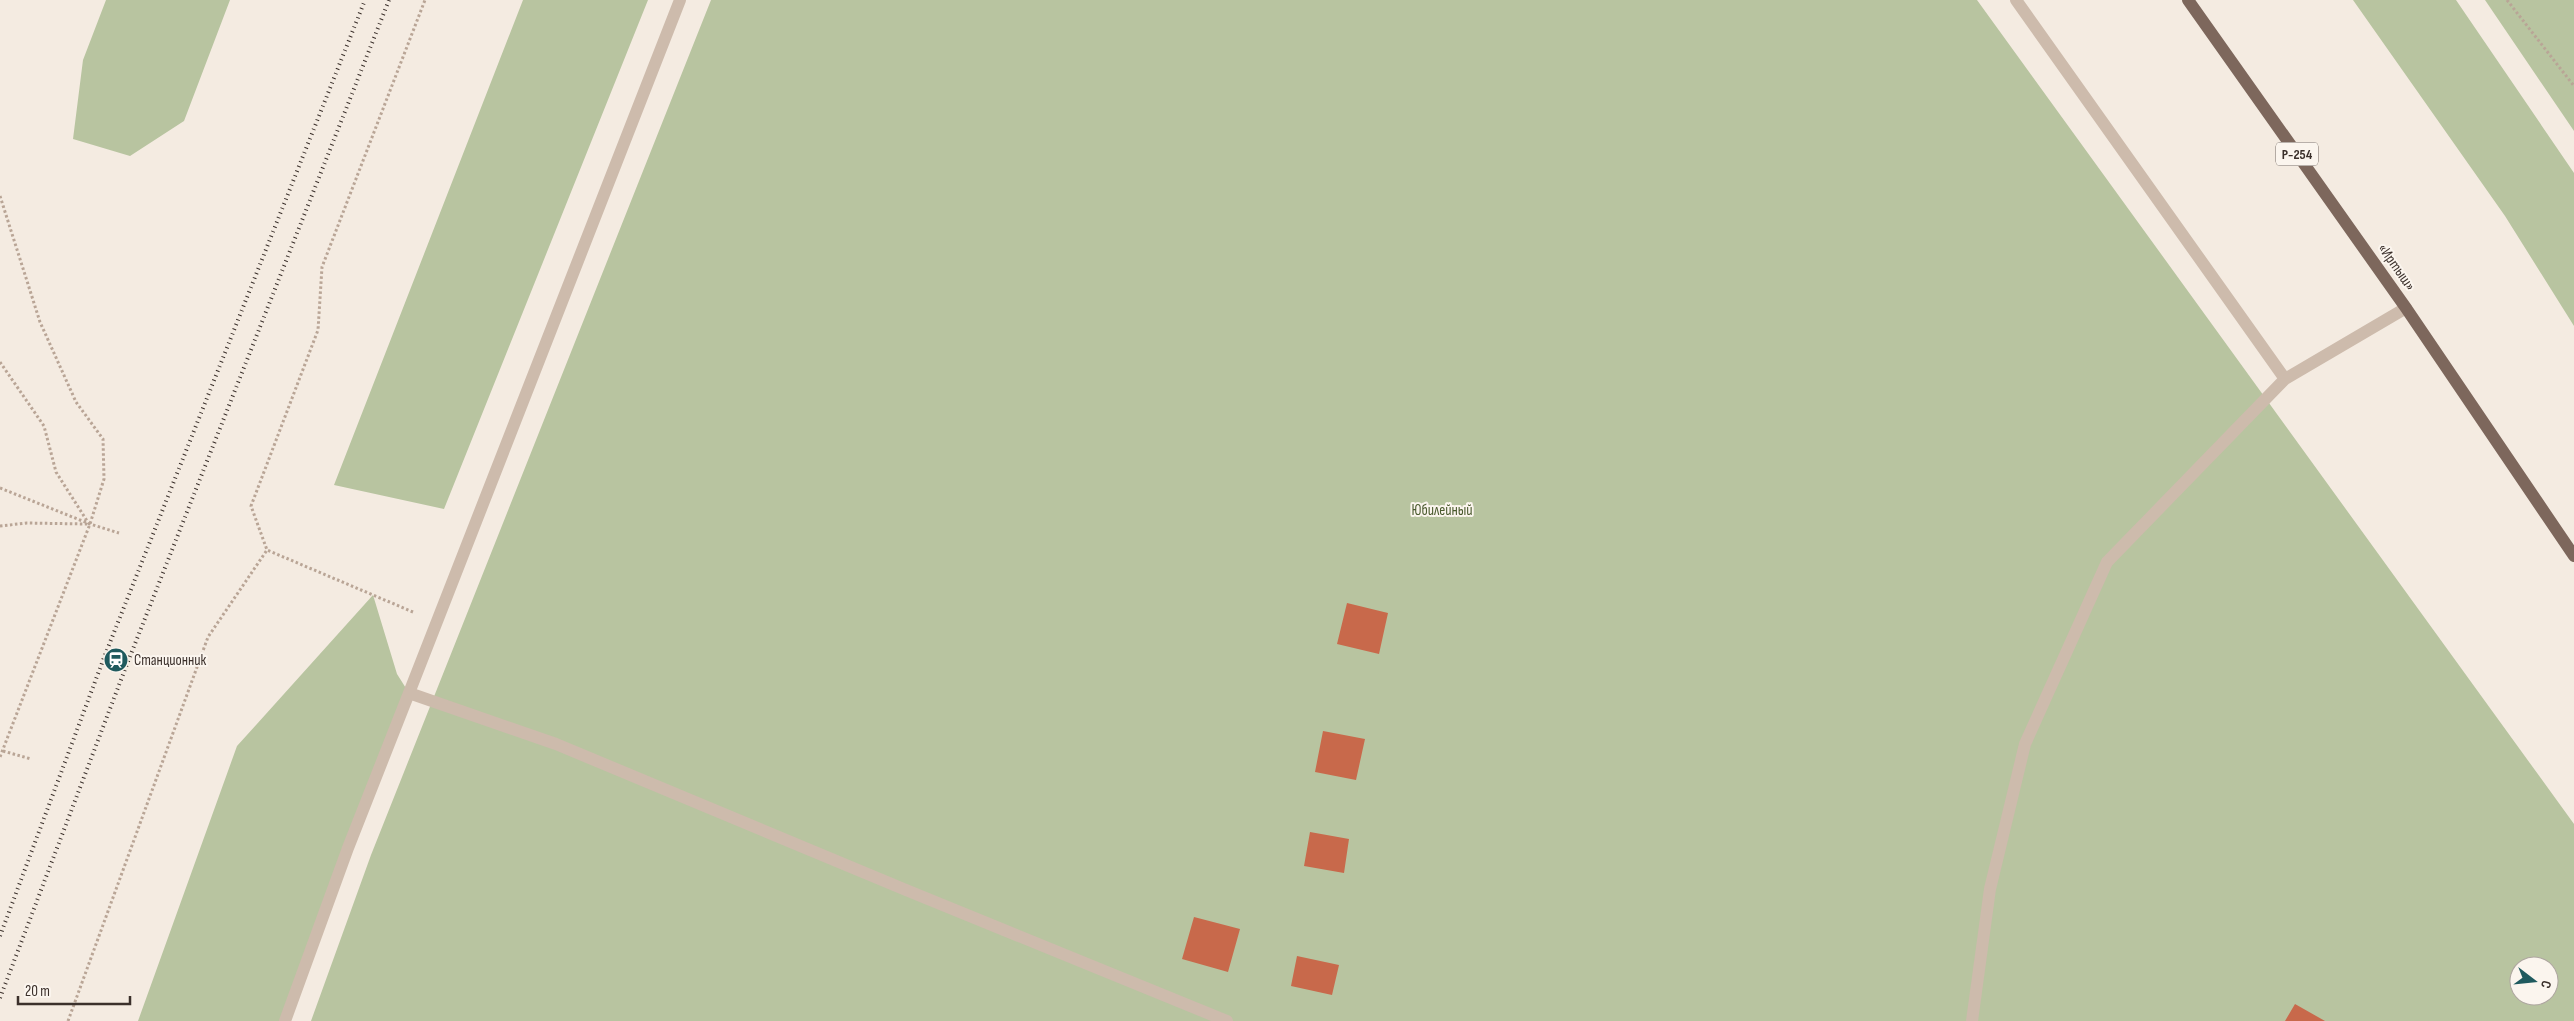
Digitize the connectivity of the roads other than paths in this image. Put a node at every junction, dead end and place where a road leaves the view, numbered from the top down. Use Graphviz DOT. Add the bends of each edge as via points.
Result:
graph roads {
  1 [pos="680,0"];
  2 [pos="2016,0"];
  3 [pos="2188,0"];
  4 [pos="2406,308"];
  5 [pos="2284,379"];
  6 [pos="2574,556"];
  7 [pos="409,693"];
  8 [pos="286,1021"];
  9 [pos="1227,1021"];
  10 [pos="1972,1021"];
  1 -- 7 [label="street"];
  2 -- 5 [label="street"];
  3 -- 4 [label="main road, «Иртыш» / Р-254"];
  4 -- 5 [label="street"];
  4 -- 6 [label="main road, «Иртыш» / Р-254"];
  5 -- 10 [label="street" via="2107,562 2025,744 1990,889"];
  7 -- 8 [label="street" via="348,848"];
  7 -- 9 [label="street" via="556,744"];
}
